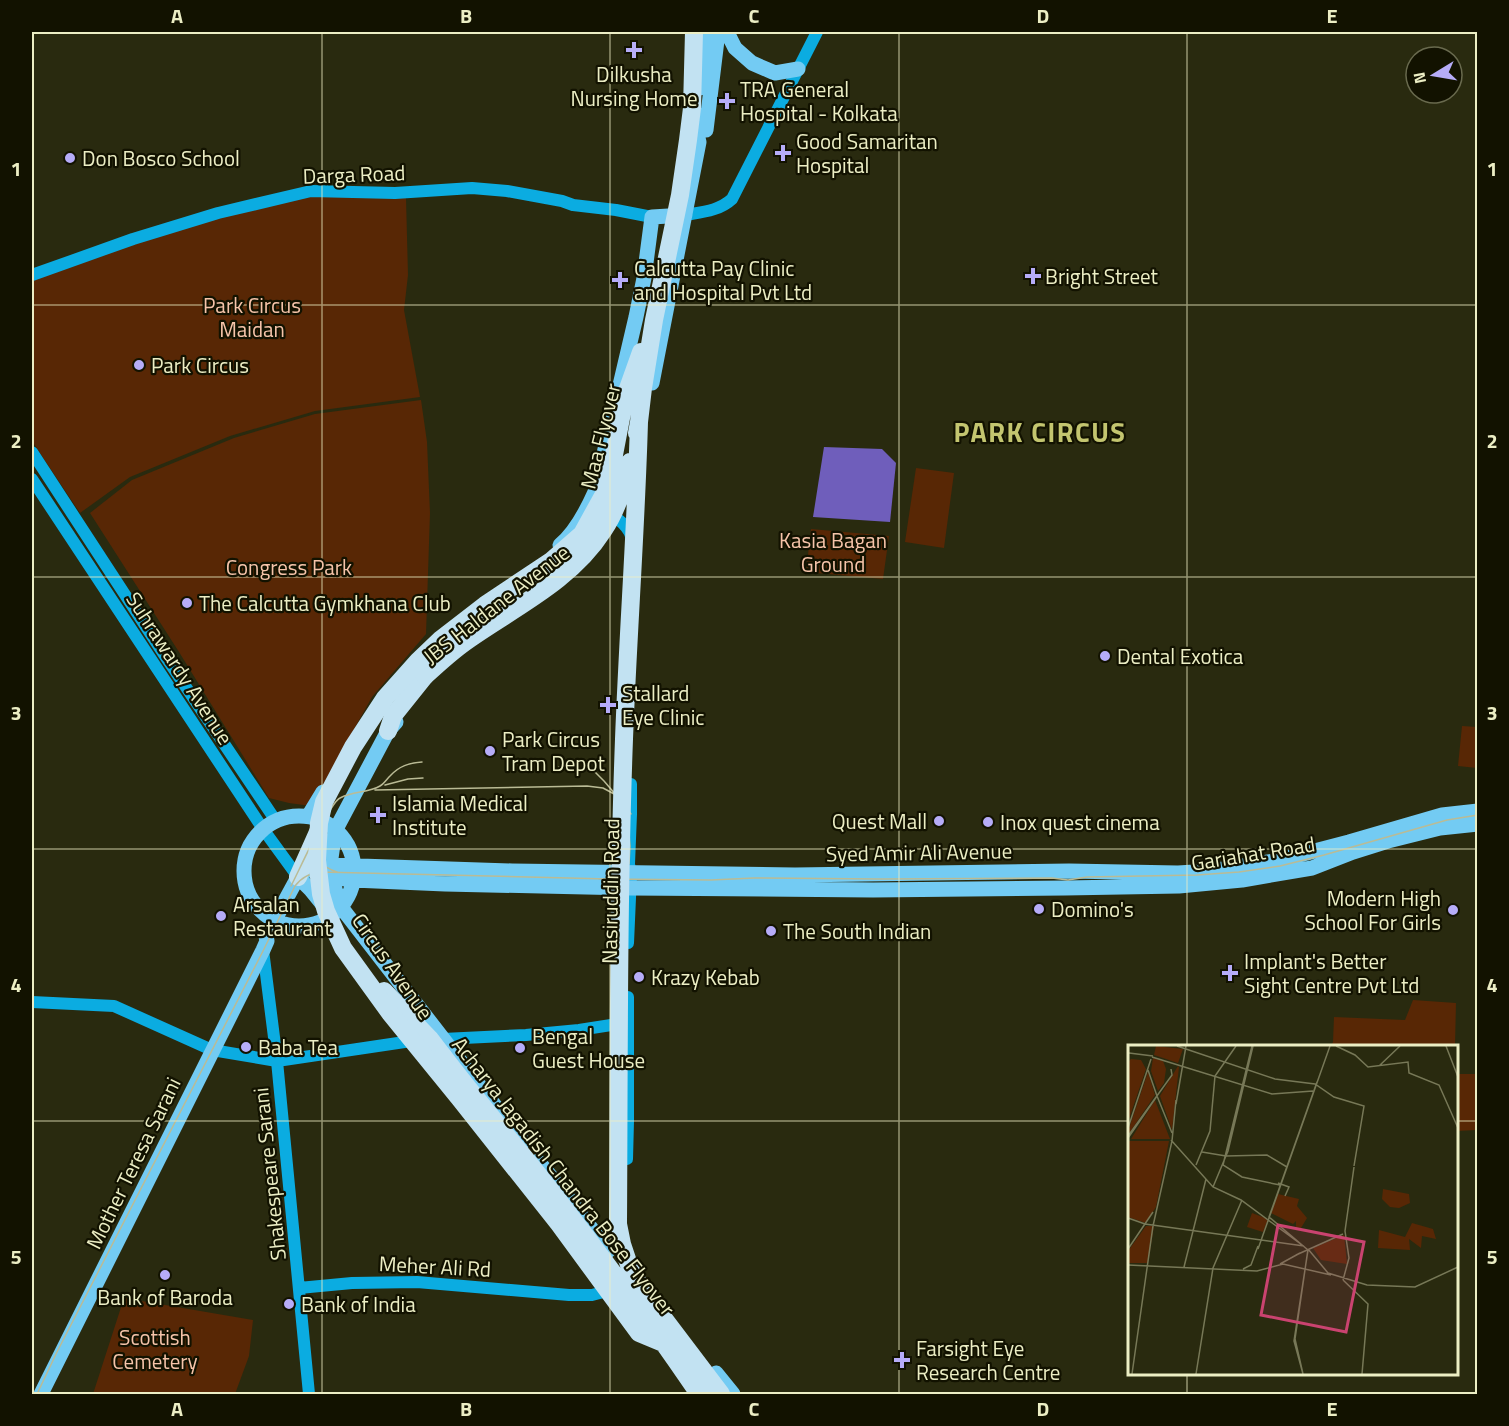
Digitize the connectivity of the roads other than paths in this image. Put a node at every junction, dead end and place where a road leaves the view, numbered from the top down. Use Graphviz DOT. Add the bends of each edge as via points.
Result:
graph roads {
  1 [pos="683,32"];
  2 [pos="694,32"];
  3 [pos="705,32"];
  4 [pos="718,32"];
  5 [pos="727,32"];
  6 [pos="817,32"];
  7 [pos="798,69"];
  8 [pos="699,142"];
  9 [pos="685,214"];
  10 [pos="652,217"];
  11 [pos="32,276"];
  12 [pos="641,352"];
  13 [pos="639,422"];
  14 [pos="32,452"];
  15 [pos="32,479"];
  16 [pos="590,502"];
  17 [pos="618,518"];
  18 [pos="391,724"];
  19 [pos="1478,811"];
  20 [pos="322,822"];
  21 [pos="1478,824"];
  22 [pos="270,825"];
  23 [pos="330,871"];
  24 [pos="630,872"];
  25 [pos="663,872"];
  26 [pos="353,873"];
  27 [pos="300,879"];
  28 [pos="630,888"];
  29 [pos="663,888"];
  30 [pos="1065,888"];
  31 [pos="336,912"];
  32 [pos="278,922"];
  33 [pos="265,946"];
  34 [pos="384,991"];
  35 [pos="32,1002"];
  36 [pos="628,1022"];
  37 [pos="419,1040"];
  38 [pos="443,1048"];
  39 [pos="212,1050"];
  40 [pos="277,1061"];
  41 [pos="623,1272"];
  42 [pos="299,1288"];
  43 [pos="615,1289"];
  44 [pos="664,1336"];
  45 [pos="41,1395"];
  46 [pos="309,1395"];
  47 [pos="692,1395"];
  48 [pos="699,1395"];
  49 [pos="711,1395"];
  50 [pos="721,1395"];
  51 [pos="733,1395"];
  1 -- 12 [label="highway, Maa Flyover" via="682,93 669,205"];
  2 -- 13 [label="highway, Maa Flyover, bridge" via="688,140"];
  3 -- 8 [label="main road, JBS Haldane Avenue"];
  4 -- 8 [label="main road, JBS Haldane Avenue" via="706,131"];
  5 -- 7 [label="main road" via="735,48 752,63 775,73"];
  6 -- 7 [label="main road"];
  7 -- 9 [label="main road" via="732,199 716,209"];
  8 -- 9 [label="main road, JBS Haldane Avenue"];
  9 -- 10 [label="main road"];
  9 -- 17 [label="main road, JBS Haldane Avenue" via="633,474"];
  10 -- 11 [label="main road, Darga Road" via="472,188 395,193 311,191 218,213"];
  10 -- 16 [label="main road, Maa Flyover" via="636,317"];
  12 -- 20 [label="highway, Maa Flyover, bridge" via="617,477 595,525 565,561 453,640 394,696"];
  12 -- 44 [label="highway, bridge" via="625,397 604,494 582,534 551,561 441,639 385,698 324,802 317,860 326,911 349,957 559,1224 639,1333"];
  13 -- 18 [label="highway, Maa Flyover, bridge" via="616,508 593,545 559,578 435,666 413,689"];
  13 -- 50 [label="highway, bridge" via="624,751 618,1224 630,1268 643,1291"];
  14 -- 22 [label="main road, Suhrawardy Avenue"];
  15 -- 22 [label="main road, Suhrawardy Avenue"];
  16 -- 17 [label="main road"];
  16 -- 20 [label="main road, Maa Flyover" via="568,538 446,627 384,693"];
  17 -- 18 [label="main road, JBS Haldane Avenue" via="599,548 568,578 453,658"];
  17 -- 24 [label="main road, Nasiruddin Road" via="632,535 634,557"];
  18 -- 20 [label="main road, JBS Haldane Avenue"];
  19 -- 25 [label="main road, Syed Amir Ali Avenue" via="1442,815 1280,860 1206,871"];
  20 -- 22 [label="main road" via="291,817"];
  20 -- 23 [label="main road, JBS Haldane Avenue"];
  20 -- 26 [label="main road" via="347,844"];
  20 -- 27 [label="highway, Maa Flyover"];
  21 -- 30 [label="main road, Gariahat Road" via="1398,838 1312,868 1242,879 1179,886"];
  22 -- 27 [label="main road, Suhrawardy Avenue"];
  22 -- 32 [label="main road" via="253,842 244,872 253,901 262,913"];
  23 -- 26 [label="main road"];
  23 -- 27 [label="main road" via="311,867"];
  23 -- 31 [label="main road, JBS Haldane Avenue"];
  24 -- 25 [label="main road, Syed Amir Ali Avenue"];
  24 -- 26 [label="main road, Syed Amir Ali Avenue"];
  24 -- 28 [label="main road, Nasiruddin Road"];
  25 -- 29 [label="main road"];
  26 -- 28 [label="main road, Syed Amir Ali Avenue" via="445,884"];
  26 -- 31 [label="main road" via="349,895"];
  27 -- 31 [label="main road, Circus Avenue"];
  27 -- 32 [label="main road, Mother Teresa Sarani"];
  28 -- 29 [label="main road, Syed Amir Ali Avenue"];
  28 -- 36 [label="main road, Nasiruddin Road"];
  29 -- 30 [label="main road, Syed Amir Ali Avenue"];
  31 -- 32 [label="main road" via="317,924 303,927"];
  31 -- 34 [label="main road, Circus Avenue" via="361,961"];
  31 -- 38 [label="main road, Circus Avenue"];
  32 -- 33 [label="main road, Mother Teresa Sarani" via="266,936"];
  33 -- 39 [label="main road, Mother Teresa Sarani"];
  33 -- 40 [label="main road, Shakespeare Sarani"];
  34 -- 37 [label="main road, Circus Avenue"];
  34 -- 38 [label="highway, Acharya Jagadish Chandra Bose Flyover"];
  35 -- 39 [label="main road" via="114,1006"];
  36 -- 38 [label="main road"];
  36 -- 41 [label="main road, Nasiruddin Road"];
  37 -- 40 [label="main road"];
  37 -- 43 [label="main road, Circus Avenue"];
  38 -- 41 [label="main road, Circus Avenue" via="570,1200"];
  38 -- 44 [label="highway, Acharya Jagadish Chandra Bose Flyover, bridge"];
  39 -- 40 [label="main road"];
  39 -- 45 [label="main road, Mother Teresa Sarani"];
  40 -- 42 [label="main road, Shakespeare Sarani"];
  41 -- 43 [label="main road, Nasiruddin Road"];
  41 -- 44 [label="main road, Acharya Jagadish Chandra Bose Flyover"];
  41 -- 51 [label="main road, Circus Avenue" via="643,1282"];
  42 -- 43 [label="main road, Meher Ali Rd" via="352,1282 432,1283 569,1295"];
  42 -- 46 [label="main road, Shakespeare Sarani"];
  43 -- 47 [label="main road, Circus Avenue"];
  44 -- 48 [label="highway, Acharya Jagadish Chandra Bose Flyover, bridge"];
  44 -- 49 [label="main road, Acharya Jagadish Chandra Bose Flyover"];
}
